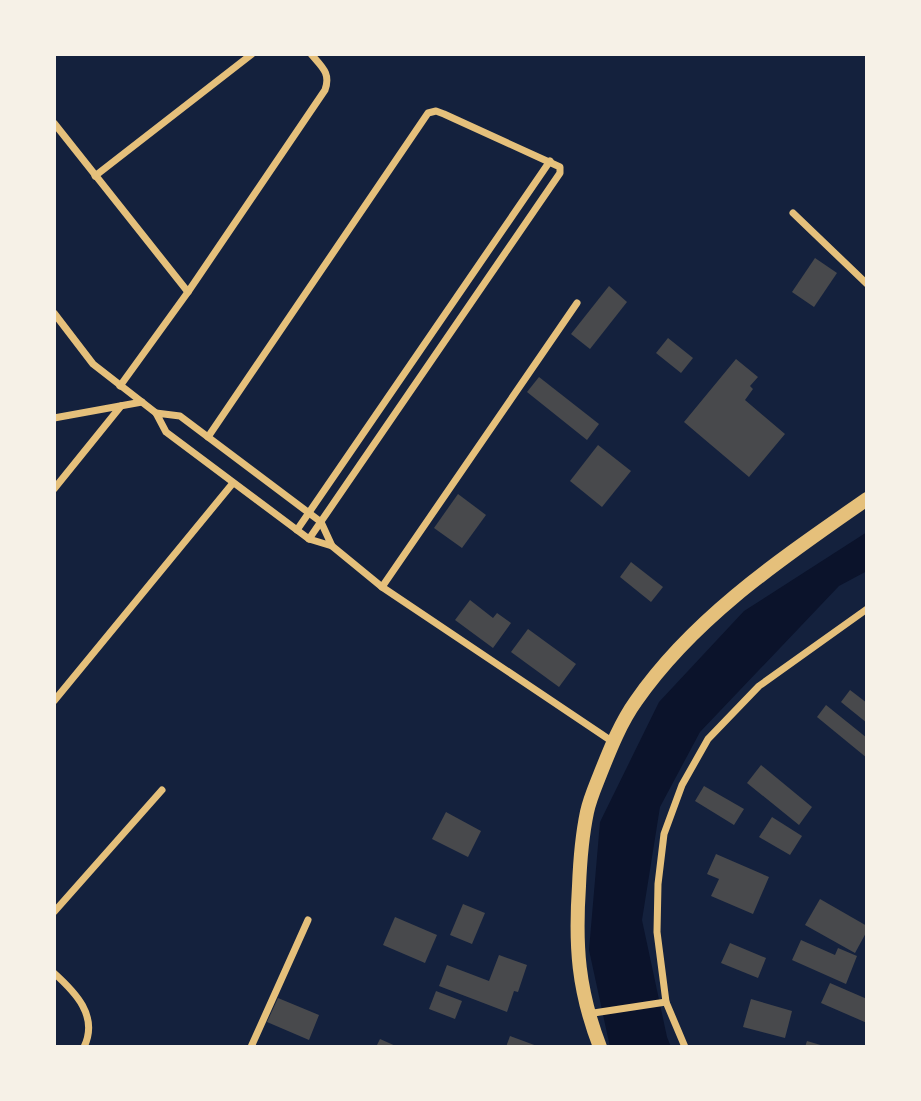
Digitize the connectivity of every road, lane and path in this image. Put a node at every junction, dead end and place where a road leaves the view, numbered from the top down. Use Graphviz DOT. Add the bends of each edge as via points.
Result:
graph roads {
  1 [pos="251,54"];
  2 [pos="311,54"];
  3 [pos="54,123"];
  4 [pos="550,161"];
  5 [pos="95,176"];
  6 [pos="793,213"];
  7 [pos="867,284"];
  8 [pos="188,292"];
  9 [pos="577,303"];
  10 [pos="54,313"];
  11 [pos="120,386"];
  12 [pos="142,402"];
  13 [pos="121,406"];
  14 [pos="156,413"];
  15 [pos="54,418"];
  16 [pos="208,437"];
  17 [pos="233,483"];
  18 [pos="54,489"];
  19 [pos="867,499"];
  20 [pos="309,513"];
  21 [pos="321,522"];
  22 [pos="297,530"];
  23 [pos="309,539"];
  24 [pos="332,546"];
  25 [pos="382,587"];
  26 [pos="867,609"];
  27 [pos="54,701"];
  28 [pos="613,742"];
  29 [pos="162,790"];
  30 [pos="54,912"];
  31 [pos="308,920"];
  32 [pos="54,973"];
  33 [pos="664,1002"];
  34 [pos="593,1013"];
  35 [pos="84,1047"];
  36 [pos="251,1047"];
  37 [pos="600,1047"];
  38 [pos="685,1047"];
  1 -- 5 [label="street"];
  2 -- 8 [label="street" via="326,71 324,90"];
  3 -- 5 [label="street"];
  4 -- 16 [label="street" via="444,114 428,113"];
  4 -- 20 [label="street"];
  4 -- 21 [label="street" via="560,167 560,173"];
  5 -- 8 [label="street"];
  6 -- 7 [label="street"];
  8 -- 11 [label="street"];
  9 -- 25 [label="street"];
  10 -- 11 [label="street" via="87,357"];
  11 -- 12 [label="street"];
  12 -- 13 [label="street"];
  12 -- 14 [label="street"];
  13 -- 15 [label="street"];
  13 -- 18 [label="street"];
  14 -- 16 [label="street" via="180,416"];
  14 -- 17 [label="street" via="166,432"];
  16 -- 20 [label="street"];
  17 -- 22 [label="street"];
  17 -- 27 [label="street"];
  19 -- 28 [label="main road" via="739,592 700,628 636,701"];
  20 -- 21 [label="street"];
  20 -- 22 [label="street"];
  21 -- 23 [label="street"];
  21 -- 24 [label="street"];
  22 -- 23 [label="street"];
  23 -- 24 [label="street"];
  24 -- 25 [label="street"];
  25 -- 28 [label="street"];
  26 -- 33 [label="street" via="759,687 708,739 682,785 664,834 658,884"];
  28 -- 34 [label="main road" via="587,811 580,861 576,934 581,982"];
  29 -- 30 [label="street"];
  31 -- 36 [label="street"];
  32 -- 35 [label="street" via="78,996 88,1021"];
  33 -- 34 [label="street"];
  33 -- 38 [label="street"];
  34 -- 37 [label="main road"];
}
